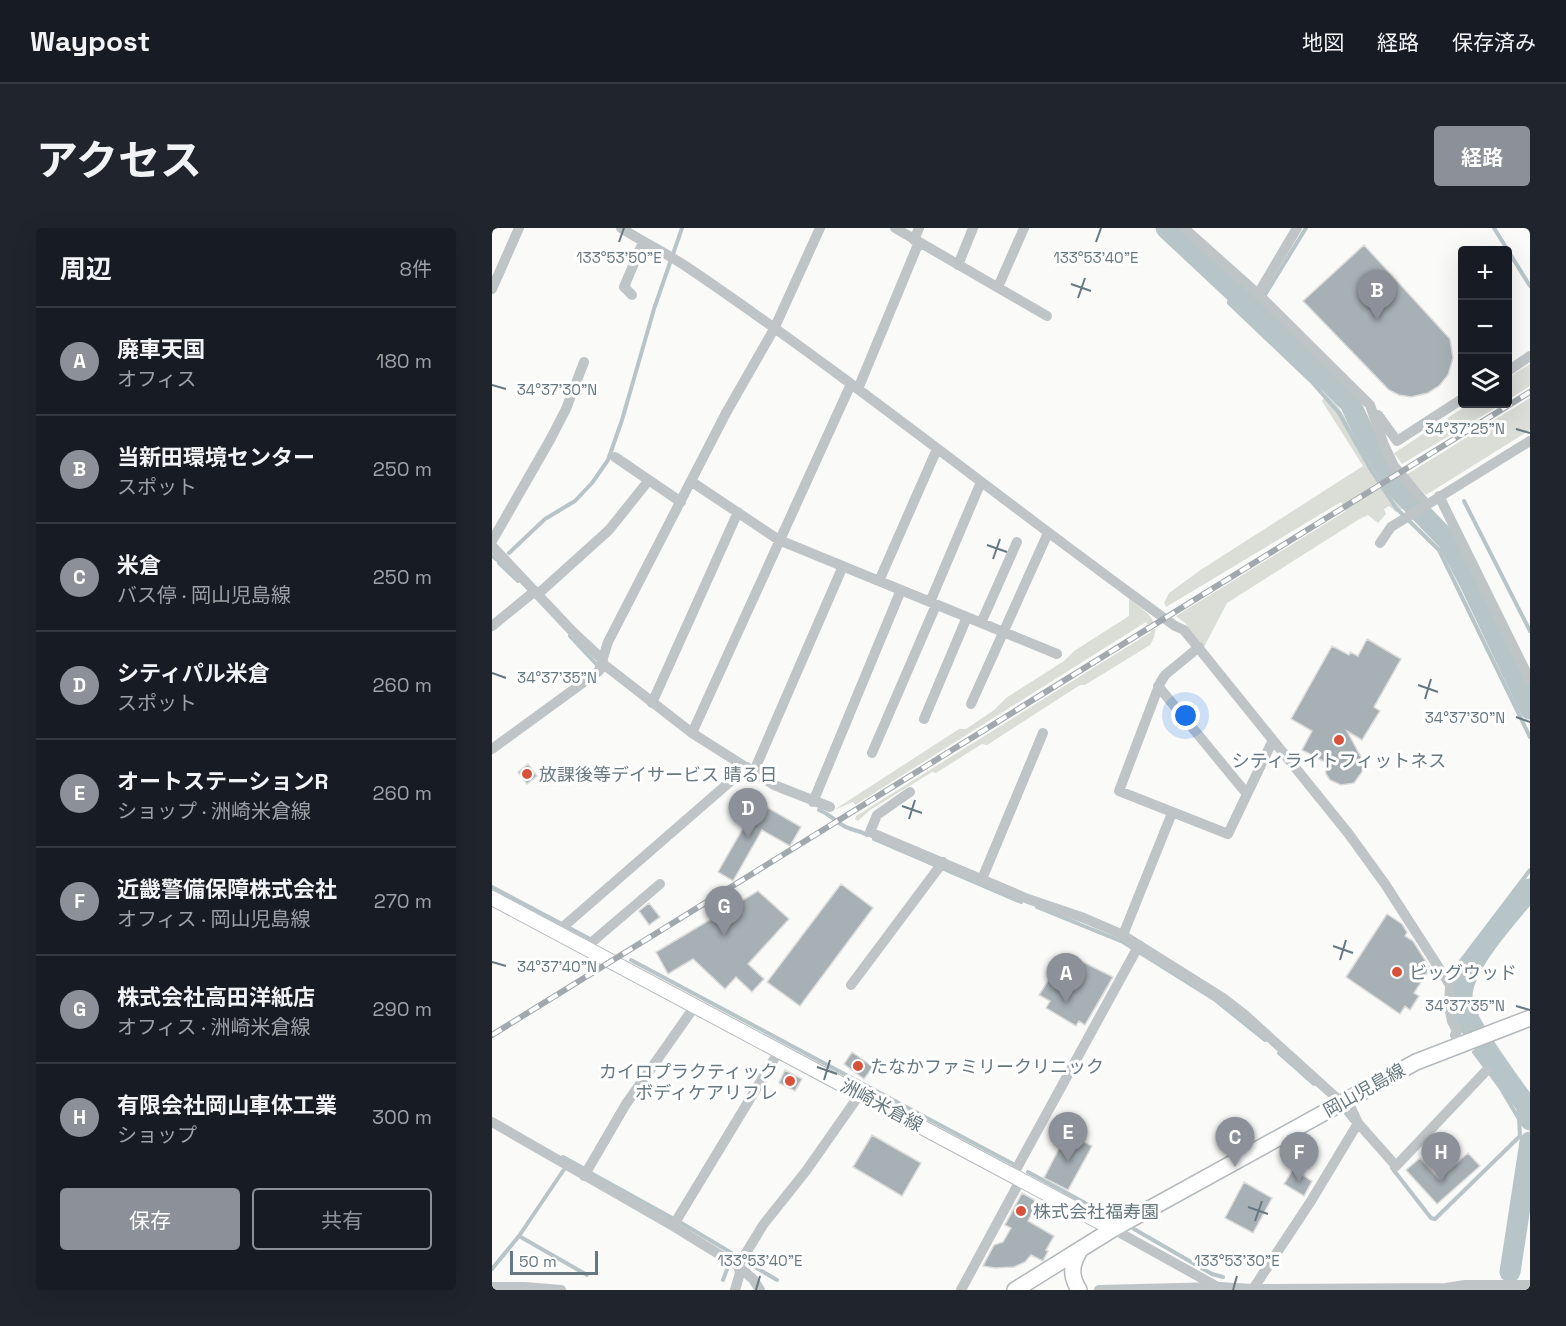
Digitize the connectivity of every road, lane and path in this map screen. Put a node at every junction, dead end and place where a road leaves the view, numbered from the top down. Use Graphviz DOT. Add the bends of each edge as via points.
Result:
graph roads {
  1 [pos="519,228"];
  2 [pos="621,228"];
  3 [pos="820,228"];
  4 [pos="895,228"];
  5 [pos="919,228"];
  6 [pos="973,228"];
  7 [pos="1024,228"];
  8 [pos="1184,228"];
  9 [pos="1297,228"];
  10 [pos="917,241"];
  11 [pos="643,242"];
  12 [pos="958,265"];
  13 [pos="998,287"];
  14 [pos="492,289"];
  15 [pos="632,295"];
  16 [pos="1261,298"];
  17 [pos="1047,316"];
  18 [pos="774,329"];
  19 [pos="1530,356"];
  20 [pos="584,362"];
  21 [pos="1512,368"];
  22 [pos="854,387"];
  23 [pos="1458,402"];
  24 [pos="1370,405"];
  25 [pos="1530,441"];
  26 [pos="937,449"];
  27 [pos="615,457"];
  28 [pos="649,480"];
  29 [pos="692,482"];
  30 [pos="981,482"];
  31 [pos="1439,496"];
  32 [pos="681,502"];
  33 [pos="1424,505"];
  34 [pos="738,512"];
  35 [pos="1048,533"];
  36 [pos="779,540"];
  37 [pos="1017,542"];
  38 [pos="1380,543"];
  39 [pos="492,544"];
  40 [pos="843,566"];
  41 [pos="879,581"];
  42 [pos="901,590"];
  43 [pos="534,594"];
  44 [pos="933,603"];
  45 [pos="966,617"];
  46 [pos="981,623"];
  47 [pos="492,626"];
  48 [pos="1004,632"];
  49 [pos="1199,648"];
  50 [pos="1057,654"];
  51 [pos="602,662"];
  52 [pos="1530,680"];
  53 [pos="1158,686"];
  54 [pos="652,703"];
  55 [pos="971,704"];
  56 [pos="924,718"];
  57 [pos="692,733"];
  58 [pos="1043,734"];
  59 [pos="1273,740"];
  60 [pos="492,749"];
  61 [pos="872,753"];
  62 [pos="750,769"];
  63 [pos="910,792"];
  64 [pos="1247,794"];
  65 [pos="813,802"];
  66 [pos="830,807"];
  67 [pos="1172,813"];
  68 [pos="941,866"];
  69 [pos="982,879"];
  70 [pos="660,884"];
  71 [pos="492,898"];
  72 [pos="561,928"];
  73 [pos="1123,935"];
  74 [pos="591,944"];
  75 [pos="1138,949"];
  76 [pos="851,985"];
  77 [pos="695,1006"];
  78 [pos="1530,1018"];
  79 [pos="1473,1039"];
  80 [pos="779,1051"];
  81 [pos="1486,1071"];
  82 [pos="860,1094"];
  83 [pos="1344,1100"];
  84 [pos="492,1122"];
  85 [pos="1357,1125"];
  86 [pos="586,1172"];
  87 [pos="1017,1177"];
  88 [pos="675,1222"];
  89 [pos="1113,1229"];
  90 [pos="1080,1250"];
  91 [pos="736,1262"];
  92 [pos="1530,1285"];
  93 [pos="492,1287"];
  94 [pos="1219,1287"];
  95 [pos="1015,1289"];
  96 [pos="1253,1289"];
  97 [pos="561,1290"];
  98 [pos="735,1290"];
  99 [pos="760,1290"];
  100 [pos="961,1290"];
  101 [pos="1079,1290"];
  102 [pos="1099,1290"];
  1 -- 14 [label="street"];
  2 -- 11 [label="street"];
  3 -- 18 [label="street"];
  4 -- 10 [label="street"];
  5 -- 10 [label="street"];
  6 -- 12 [label="street"];
  7 -- 13 [label="street"];
  8 -- 16 [label="street"];
  9 -- 16 [label="street"];
  10 -- 12 [label="street"];
  10 -- 22 [label="street"];
  11 -- 15 [label="street" via="624,287"];
  11 -- 18 [label="street"];
  12 -- 13 [label="street"];
  13 -- 17 [label="street"];
  16 -- 24 [label="street"];
  18 -- 22 [label="street"];
  18 -- 29 [label="street"];
  19 -- 21 [label="street"];
  20 -- 39 [label="street" via="566,409"];
  22 -- 26 [label="street"];
  22 -- 36 [label="street"];
  23 -- 24 [label="street" via="1397,441"];
  24 -- 33 [label="street" via="1394,465"];
  25 -- 31 [label="street"];
  26 -- 30 [label="street"];
  26 -- 41 [label="street"];
  27 -- 28 [label="street"];
  28 -- 32 [label="street"];
  28 -- 43 [label="street" via="609,530"];
  29 -- 32 [label="street"];
  29 -- 34 [label="street"];
  30 -- 35 [label="street"];
  30 -- 44 [label="street"];
  31 -- 33 [label="street"];
  31 -- 52 [label="street"];
  32 -- 51 [label="street" via="608,642"];
  33 -- 38 [label="street" via="1391,527"];
  34 -- 36 [label="street"];
  34 -- 54 [label="street"];
  35 -- 48 [label="street"];
  35 -- 49 [label="street" via="1184,630"];
  36 -- 40 [label="street"];
  36 -- 57 [label="street"];
  37 -- 46 [label="street"];
  39 -- 43 [label="street"];
  40 -- 41 [label="street"];
  40 -- 62 [label="street"];
  41 -- 42 [label="street"];
  42 -- 44 [label="street"];
  42 -- 65 [label="street"];
  43 -- 47 [label="street"];
  43 -- 51 [label="street"];
  44 -- 45 [label="street"];
  44 -- 61 [label="street"];
  45 -- 46 [label="street"];
  45 -- 56 [label="street"];
  46 -- 48 [label="street"];
  48 -- 50 [label="street"];
  48 -- 55 [label="street"];
  49 -- 53 [label="street" via="1165,675"];
  49 -- 59 [label="street"];
  51 -- 54 [label="street"];
  51 -- 60 [label="street" via="599,671"];
  53 -- 64 [label="street"];
  53 -- 67 [label="street" via="1119,791"];
  54 -- 57 [label="street"];
  57 -- 62 [label="street"];
  58 -- 69 [label="street"];
  59 -- 64 [label="street"];
  59 -- 79 [label="street" via="1348,833 1450,985 1449,1007 1455,1035"];
  62 -- 65 [label="street" via="774,785"];
  62 -- 72 [label="street"];
  63 -- 68 [label="street" via="877,815 870,832"];
  64 -- 67 [label="street" via="1228,834"];
  65 -- 66 [label="street"];
  67 -- 73 [label="street"];
  68 -- 69 [label="street"];
  68 -- 76 [label="street"];
  69 -- 73 [label="street"];
  70 -- 74 [label="street"];
  71 -- 72 [label="main road, 洲崎米倉線"];
  72 -- 74 [label="main road, 洲崎米倉線"];
  73 -- 75 [label="street"];
  74 -- 77 [label="main road, 洲崎米倉線"];
  75 -- 83 [label="street" via="1231,1004"];
  75 -- 87 [label="street"];
  77 -- 80 [label="main road, 洲崎米倉線"];
  77 -- 86 [label="street" via="626,1104"];
  78 -- 79 [label="main road, 岡山児島線"];
  79 -- 83 [label="main road, 岡山児島線" via="1416,1062"];
  80 -- 82 [label="main road, 洲崎米倉線"];
  80 -- 88 [label="street"];
  81 -- 85 [label="street" via="1396,1166"];
  82 -- 87 [label="main road, 洲崎米倉線"];
  82 -- 91 [label="street"];
  83 -- 85 [label="street"];
  83 -- 89 [label="main road, 岡山児島線"];
  84 -- 86 [label="street"];
  85 -- 96 [label="street"];
  86 -- 88 [label="street"];
  87 -- 89 [label="main road, 洲崎米倉線"];
  87 -- 100 [label="street"];
  88 -- 91 [label="street"];
  89 -- 90 [label="main road, 岡山児島線"];
  89 -- 94 [label="street"];
  90 -- 95 [label="main road, 岡山児島線"];
  90 -- 101 [label="main road" via="1072,1270"];
  91 -- 98 [label="street" via="740,1273"];
  91 -- 99 [label="street"];
  92 -- 96 [label="street"];
  93 -- 97 [label="street"];
  94 -- 96 [label="street"];
  94 -- 102 [label="street"];
}
